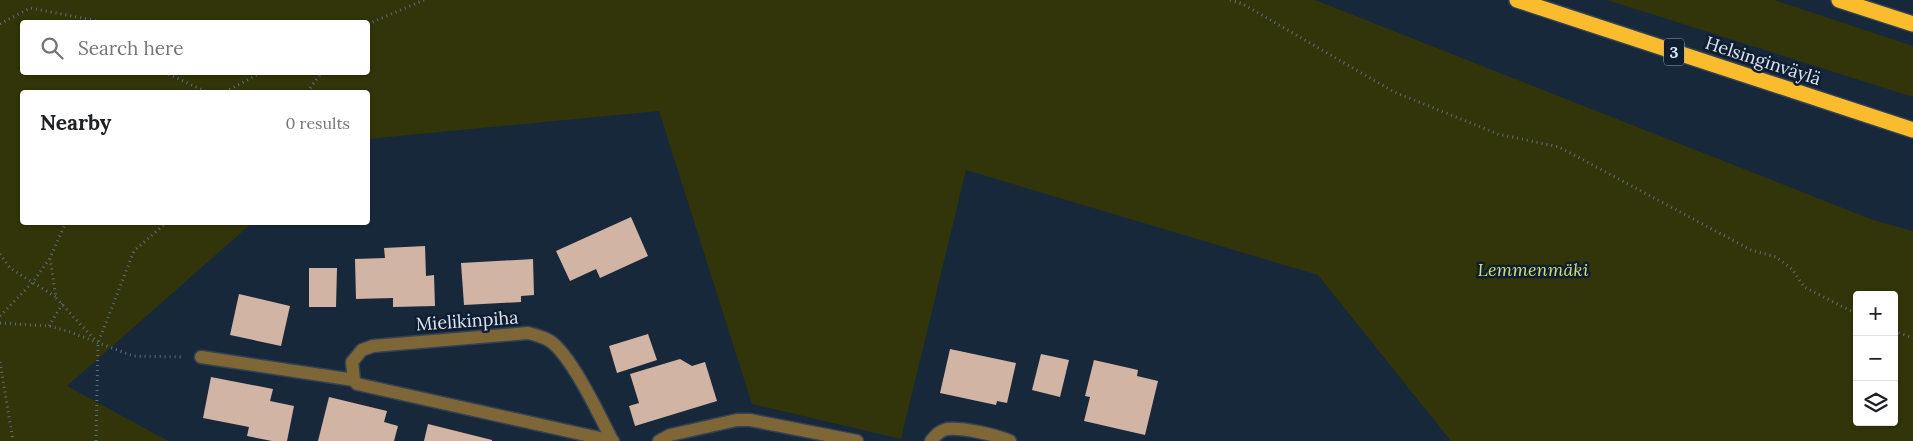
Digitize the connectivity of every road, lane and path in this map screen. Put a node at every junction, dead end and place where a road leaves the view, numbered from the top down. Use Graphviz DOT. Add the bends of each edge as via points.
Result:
graph roads {
  1 [pos="424,0"];
  2 [pos="1230,0"];
  3 [pos="1516,0"];
  4 [pos="1840,0"];
  5 [pos="93,20"];
  6 [pos="370,23"];
  7 [pos="0,24"];
  8 [pos="1913,24"];
  9 [pos="170,75"];
  10 [pos="256,75"];
  11 [pos="320,75"];
  12 [pos="203,90"];
  13 [pos="229,90"];
  14 [pos="308,90"];
  15 [pos="1913,130"];
  16 [pos="65,225"];
  17 [pos="164,225"];
  18 [pos="0,254"];
  19 [pos="50,258"];
  20 [pos="33,282"];
  21 [pos="56,298"];
  22 [pos="62,303"];
  23 [pos="1853,312"];
  24 [pos="0,316"];
  25 [pos="0,323"];
  26 [pos="49,326"];
  27 [pos="1898,332"];
  28 [pos="1913,338"];
  29 [pos="98,343"];
  30 [pos="201,357"];
  31 [pos="0,362"];
  32 [pos="354,380"];
  33 [pos="13,441"];
  34 [pos="96,441"];
  35 [pos="612,441"];
  36 [pos="659,441"];
  37 [pos="857,441"];
  38 [pos="931,441"];
  39 [pos="1010,441"];
  1 -- 6 [label="path"];
  2 -- 23 [label="path" via="1243,4 1394,92 1498,134 1560,147 1751,250 1776,257 1792,269 1804,287"];
  3 -- 15 [label="highway, Helsinginväylä / 3"];
  4 -- 8 [label="highway"];
  5 -- 7 [label="path" via="30,8"];
  9 -- 12 [label="path"];
  10 -- 13 [label="path"];
  11 -- 14 [label="path"];
  16 -- 19 [label="path"];
  17 -- 29 [label="path" via="134,251"];
  18 -- 20 [label="path" via="10,268"];
  19 -- 20 [label="path"];
  19 -- 21 [label="path"];
  20 -- 21 [label="path"];
  20 -- 24 [label="path"];
  21 -- 22 [label="path"];
  22 -- 26 [label="path"];
  22 -- 29 [label="path"];
  25 -- 26 [label="path"];
  26 -- 29 [label="path"];
  27 -- 28 [label="path"];
  29 -- 30 [label="path" via="133,356"];
  29 -- 34 [label="path"];
  30 -- 32 [label="street, Mielikinpiha"];
  31 -- 33 [label="path"];
  32 -- 35 [label="street, Mielikinpiha" via="358,384"];
  32 -- 35 [label="street, Mielikinpiha" via="352,362 362,350 373,346 528,334 538,336 550,340 560,350 598,411"];
  36 -- 37 [label="street" via="670,435 737,420"];
  38 -- 39 [label="street" via="937,433 947,429"];
}
